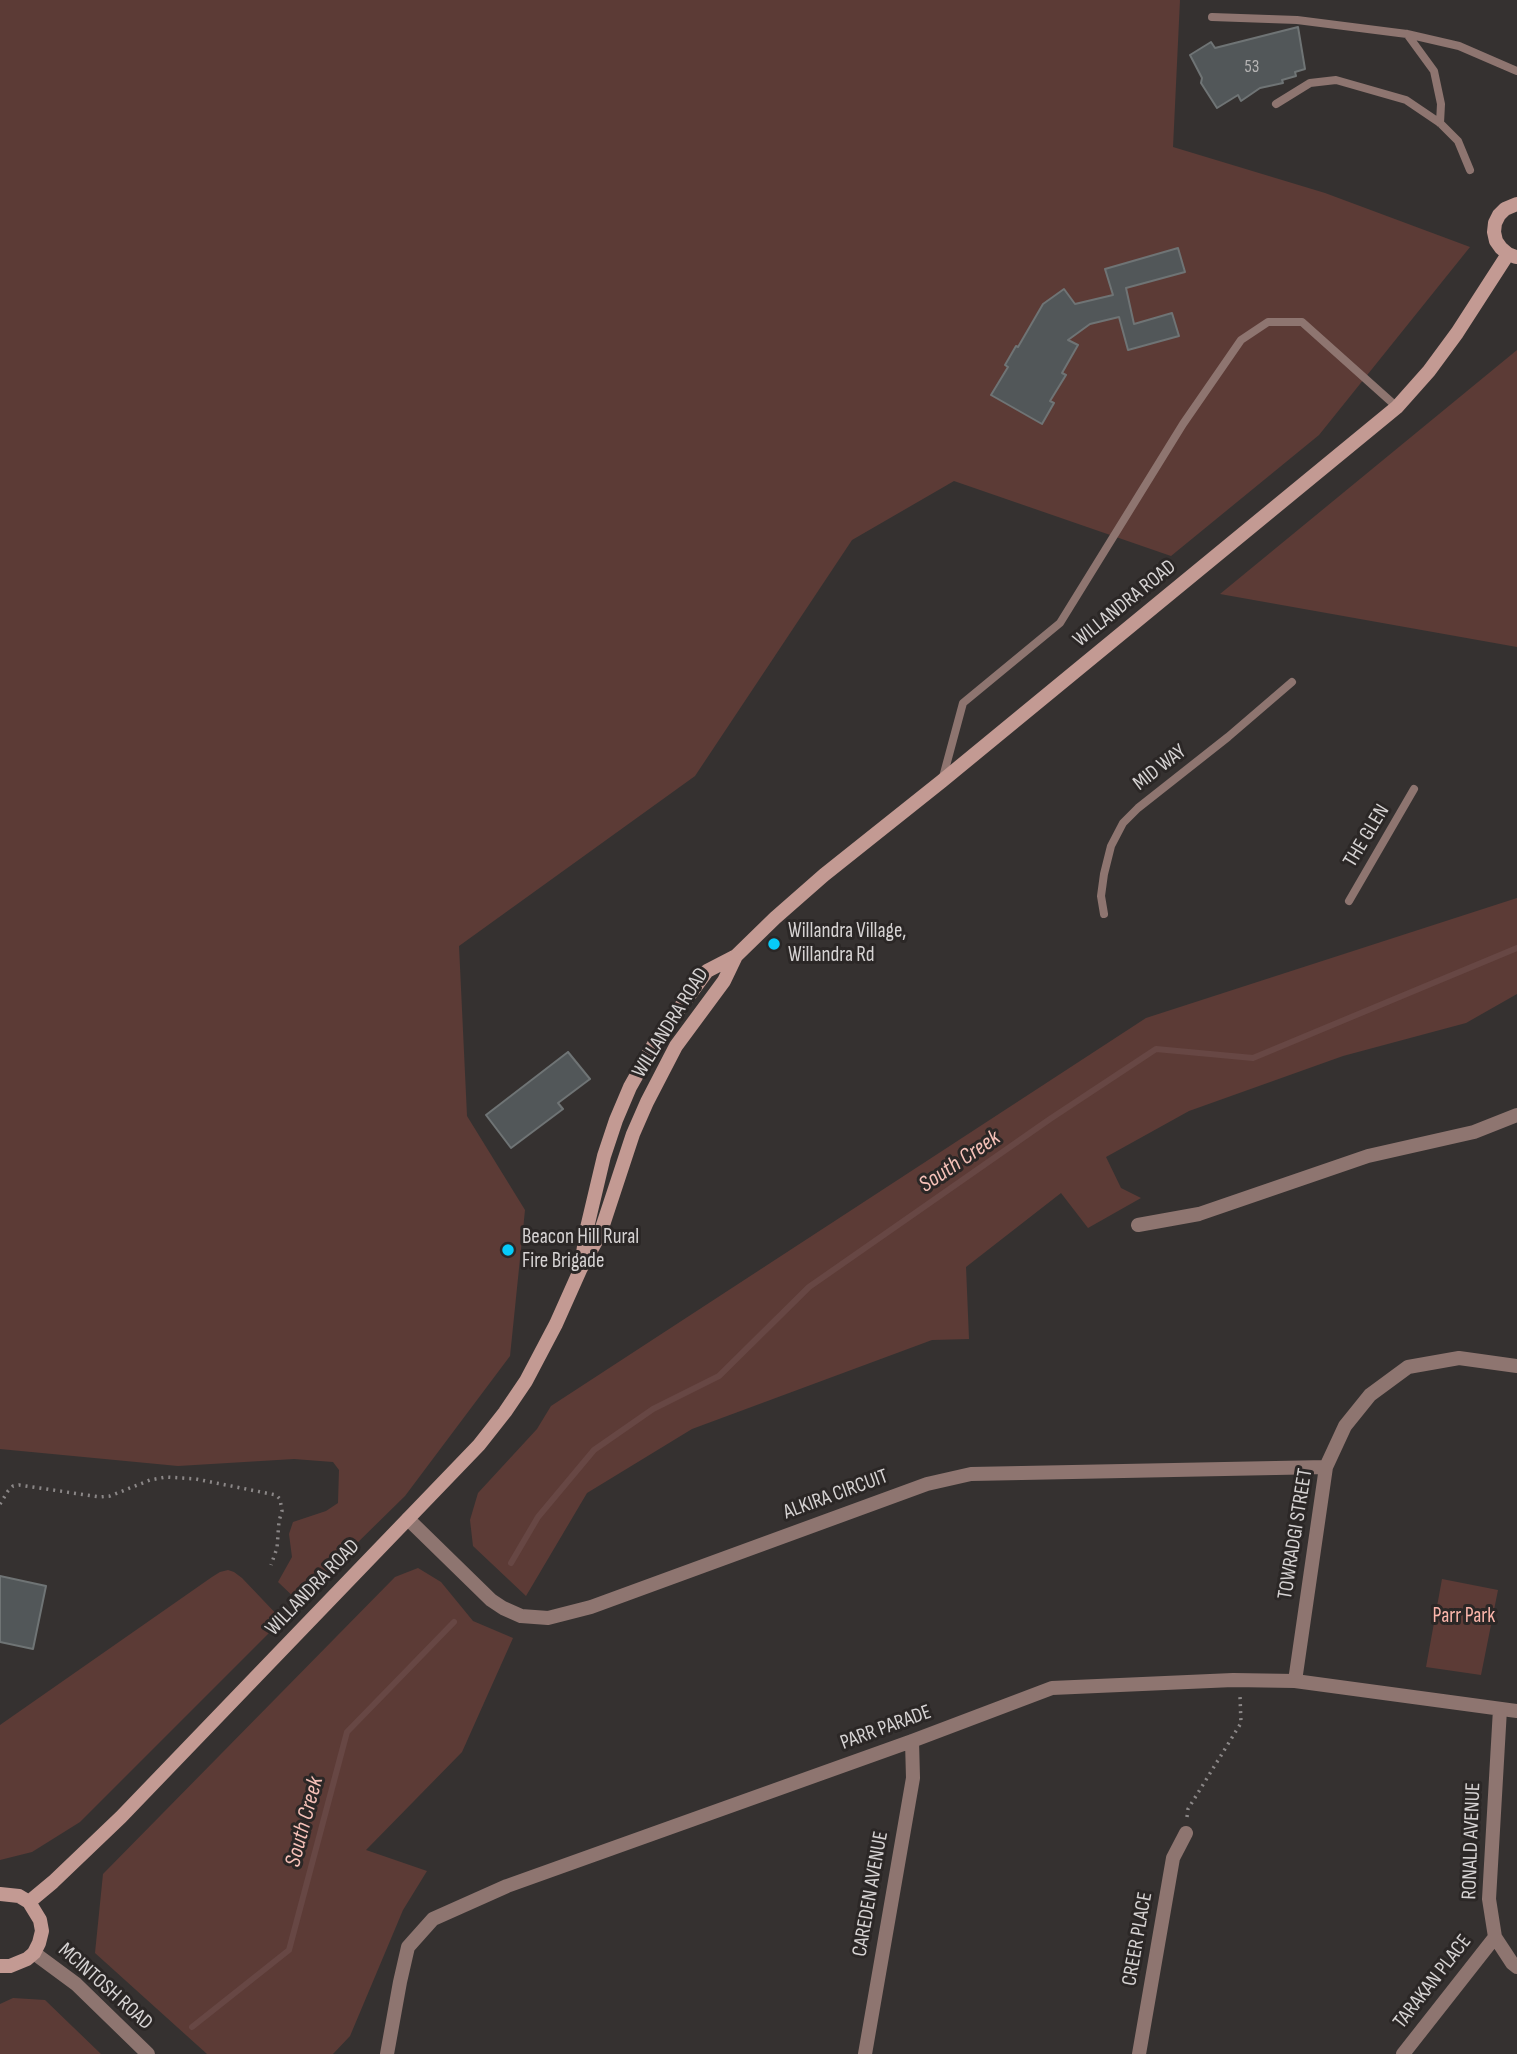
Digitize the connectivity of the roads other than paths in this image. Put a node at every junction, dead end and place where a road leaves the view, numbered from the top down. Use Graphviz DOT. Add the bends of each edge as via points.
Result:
graph roads {
  1 [pos="1212,17"];
  2 [pos="1407,34"];
  3 [pos="1517,71"];
  4 [pos="1276,104"];
  5 [pos="1440,123"];
  6 [pos="1470,170"];
  7 [pos="1517,204"];
  8 [pos="1512,256"];
  9 [pos="1396,407"];
  10 [pos="1292,682"];
  11 [pos="942,781"];
  12 [pos="1414,789"];
  13 [pos="1349,901"];
  14 [pos="1104,914"];
  15 [pos="736,956"];
  16 [pos="1517,1115"];
  17 [pos="1138,1225"];
  18 [pos="581,1268"];
  19 [pos="1517,1366"];
  20 [pos="1326,1466"];
  21 [pos="408,1519"];
  22 [pos="1295,1681"];
  23 [pos="1500,1709"];
  24 [pos="1517,1711"];
  25 [pos="912,1741"];
  26 [pos="1186,1833"];
  27 [pos="0,1894"];
  28 [pos="29,1902"];
  29 [pos="1496,1937"];
  30 [pos="34,1953"];
  31 [pos="0,1966"];
  32 [pos="1517,1967"];
  33 [pos="149,2054"];
  34 [pos="387,2054"];
  35 [pos="865,2054"];
  36 [pos="1139,2054"];
  37 [pos="1403,2054"];
  1 -- 2 [label="lane" via="1297,20"];
  2 -- 3 [label="lane" via="1459,46"];
  2 -- 5 [label="lane" via="1434,71"];
  4 -- 5 [label="lane" via="1310,82 1336,80 1406,100"];
  5 -- 6 [label="lane" via="1458,141"];
  7 -- 8 [label="main road" via="1505,208 1495,223 1496,241"];
  8 -- 9 [label="main road, WILLANDRA ROAD" via="1429,371"];
  9 -- 11 [label="main road, WILLANDRA ROAD"];
  9 -- 11 [label="lane" via="1302,322 1268,322 1241,340 1183,424 1060,623 963,703"];
  10 -- 14 [label="lane, MID WAY" via="1124,823 1111,846 1104,874"];
  11 -- 15 [label="main road, WILLANDRA ROAD" via="824,875"];
  12 -- 13 [label="lane, THE GLEN"];
  15 -- 18 [label="main road, WILLANDRA ROAD" via="724,981 676,1046 647,1102 600,1234"];
  15 -- 18 [label="main road, WILLANDRA ROAD" via="707,971 657,1039 630,1087 604,1156"];
  16 -- 17 [label="street" via="1474,1132 1368,1156 1199,1214"];
  18 -- 21 [label="main road, WILLANDRA ROAD" via="526,1381 505,1412"];
  19 -- 20 [label="street, TOWRADGI STREET" via="1459,1358 1408,1367 1370,1395 1345,1426"];
  20 -- 21 [label="street, ALKIRA CIRCUIT" via="971,1474 927,1484 591,1607 548,1618 521,1616 491,1600"];
  20 -- 22 [label="street, TOWRADGI STREET"];
  21 -- 28 [label="main road, WILLANDRA ROAD" via="121,1816"];
  22 -- 23 [label="street, PARR PARADE"];
  22 -- 25 [label="street, PARR PARADE" via="1052,1688"];
  23 -- 24 [label="street, PARR PARADE"];
  23 -- 29 [label="street, RONALD AVENUE" via="1489,1899"];
  25 -- 34 [label="street, PARR PARADE" via="507,1886 433,1919 408,1947"];
  25 -- 35 [label="street, CAREDEN AVENUE" via="913,1778"];
  26 -- 36 [label="street, CREER PLACE" via="1173,1858"];
  27 -- 28 [label="main road"];
  28 -- 30 [label="main road" via="42,1931"];
  29 -- 32 [label="street, RONALD AVENUE"];
  29 -- 37 [label="street, TARAKAN PLACE"];
  30 -- 31 [label="main road" via="19,1964"];
  30 -- 33 [label="street, MCINTOSH ROAD" via="76,1984"];
}
